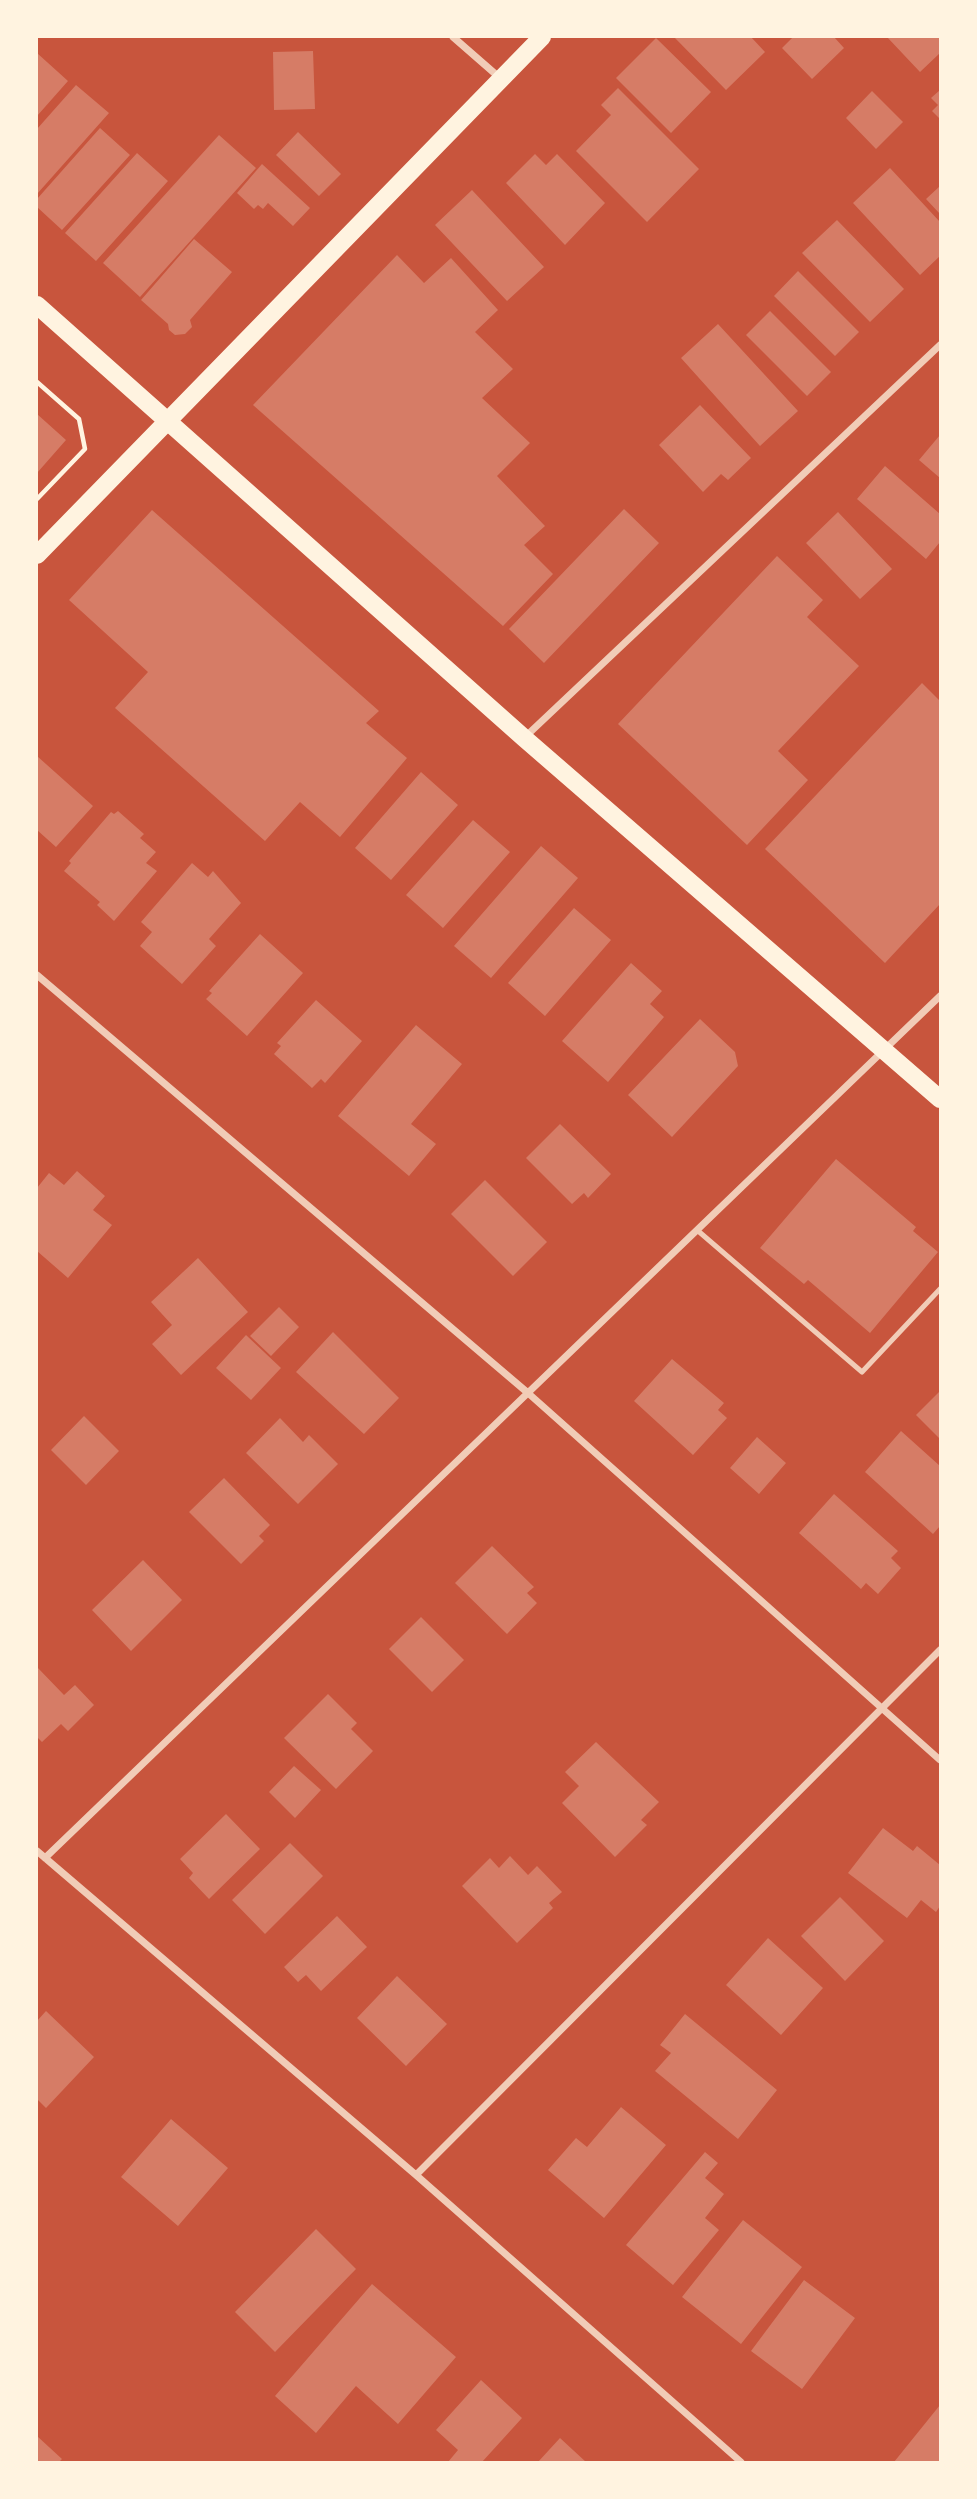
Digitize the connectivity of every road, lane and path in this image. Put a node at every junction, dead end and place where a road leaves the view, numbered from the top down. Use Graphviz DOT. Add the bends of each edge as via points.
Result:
graph roads {
  1 [pos="453,37"];
  2 [pos="542,37"];
  3 [pos="501,79"];
  4 [pos="37,305"];
  5 [pos="940,345"];
  6 [pos="37,382"];
  7 [pos="166,420"];
  8 [pos="37,499"];
  9 [pos="37,555"];
  10 [pos="524,738"];
  11 [pos="37,975"];
  12 [pos="940,996"];
  13 [pos="885,1050"];
  14 [pos="940,1099"];
  15 [pos="697,1230"];
  16 [pos="940,1289"];
  17 [pos="528,1392"];
  18 [pos="940,1650"];
  19 [pos="881,1707"];
  20 [pos="940,1760"];
  21 [pos="37,1851"];
  22 [pos="45,1858"];
  23 [pos="416,2175"];
  24 [pos="741,2462"];
  1 -- 3 [label="street"];
  2 -- 3 [label="main road"];
  3 -- 7 [label="main road"];
  4 -- 7 [label="main road"];
  5 -- 10 [label="street"];
  6 -- 8 [label="path" via="79,419 85,449"];
  7 -- 9 [label="main road"];
  7 -- 10 [label="main road"];
  10 -- 13 [label="main road"];
  11 -- 17 [label="street"];
  12 -- 13 [label="street"];
  13 -- 14 [label="main road"];
  13 -- 15 [label="street"];
  15 -- 16 [label="lane" via="862,1372"];
  15 -- 17 [label="street"];
  17 -- 19 [label="street"];
  17 -- 22 [label="street"];
  18 -- 19 [label="street"];
  19 -- 20 [label="street"];
  19 -- 23 [label="street"];
  21 -- 22 [label="street"];
  22 -- 23 [label="street"];
  23 -- 24 [label="street"];
}
